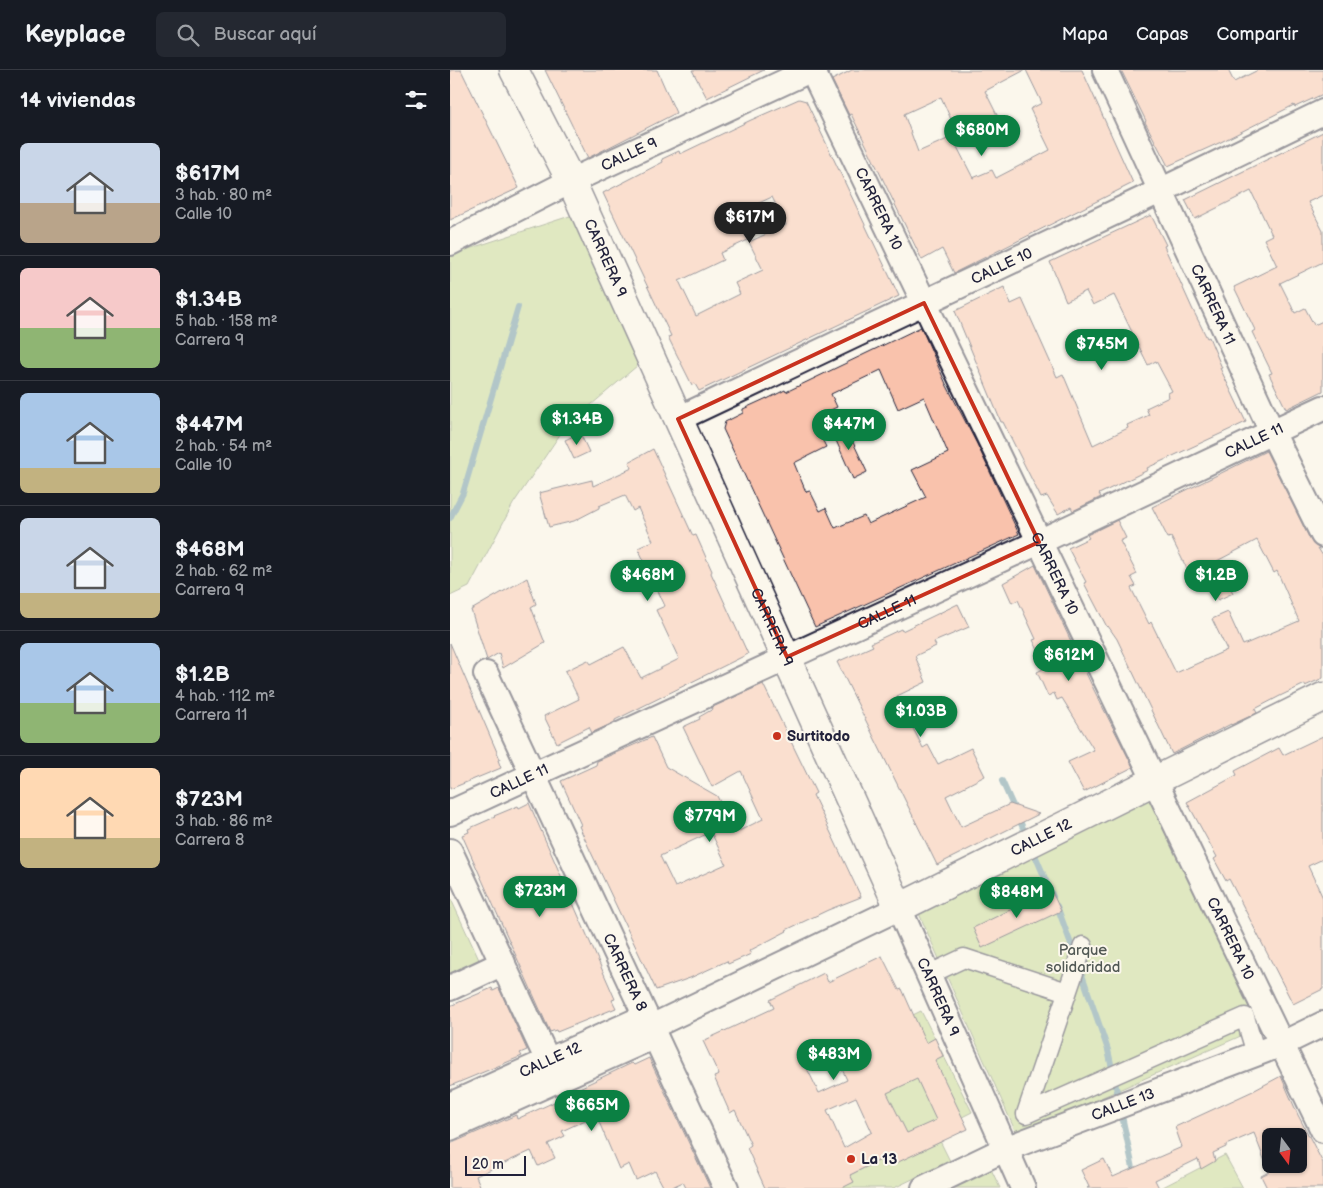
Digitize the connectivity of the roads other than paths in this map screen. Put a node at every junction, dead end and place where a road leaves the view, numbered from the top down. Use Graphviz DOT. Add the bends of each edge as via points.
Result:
graph roads {
  1 [pos="514,70"];
  2 [pos="811,70"];
  3 [pos="1105,70"];
  4 [pos="1323,112"];
  5 [pos="571,181"];
  6 [pos="1160,191"];
  7 [pos="450,243"];
  8 [pos="924,303"];
  9 [pos="1323,408"];
  10 [pos="678,419"];
  11 [pos="1272,432"];
  12 [pos="1323,535"];
  13 [pos="1039,542"];
  14 [pos="787,658"];
  15 [pos="486,674"];
  16 [pos="1323,697"];
  17 [pos="533,775"];
  18 [pos="1155,781"];
  19 [pos="450,813"];
  20 [pos="450,850"];
  21 [pos="899,908"];
  22 [pos="1083,946"];
  23 [pos="503,963"];
  24 [pos="930,974"];
  25 [pos="450,988"];
  26 [pos="1067,992"];
  27 [pos="1323,1024"];
  28 [pos="651,1027"];
  29 [pos="1282,1044"];
  30 [pos="1256,1054"];
  31 [pos="548,1061"];
  32 [pos="450,1105"];
  33 [pos="450,1128"];
  34 [pos="1323,1130"];
  35 [pos="1005,1149"];
  36 [pos="726,1188"];
  37 [pos="924,1188"];
  38 [pos="1023,1188"];
  1 -- 5 [label="main road, CARRERA 9"];
  2 -- 5 [label="street, CALLE 9"];
  2 -- 8 [label="street, CARRERA 10"];
  3 -- 6 [label="street, CARRERA 11"];
  4 -- 6 [label="street, CALLE 10"];
  5 -- 7 [label="street, CALLE 9"];
  5 -- 10 [label="main road, CARRERA 9"];
  6 -- 8 [label="street, CALLE 10"];
  6 -- 11 [label="street, CARRERA 11"];
  8 -- 10 [label="street, CALLE 10"];
  8 -- 13 [label="street, CARRERA 10"];
  9 -- 11 [label="street, CALLE 11"];
  10 -- 14 [label="main road, CARRERA 9"];
  11 -- 12 [label="street, CARRERA 11"];
  11 -- 13 [label="street, CALLE 11"];
  13 -- 14 [label="street, CALLE 11"];
  13 -- 18 [label="street, CARRERA 10"];
  14 -- 17 [label="street, CALLE 11"];
  14 -- 21 [label="main road, CARRERA 9"];
  15 -- 17 [label="street, CARRERA 8"];
  16 -- 18 [label="main road, CALLE 12"];
  17 -- 19 [label="street, CALLE 11"];
  17 -- 28 [label="street, CARRERA 8"];
  18 -- 21 [label="main road, CALLE 12"];
  18 -- 29 [label="street, CARRERA 10"];
  20 -- 23 [label="street"];
  21 -- 24 [label="street, CARRERA 9"];
  21 -- 28 [label="street, CALLE 12"];
  22 -- 26 [label="street"];
  23 -- 25 [label="street"];
  23 -- 31 [label="street"];
  24 -- 26 [label="street" via="964,958"];
  24 -- 35 [label="street, CARRERA 9"];
  26 -- 30 [label="street" via="1026,1114 1245,1017"];
  27 -- 29 [label="street, CALLE 13"];
  28 -- 31 [label="street, CALLE 12" via="636,1021"];
  28 -- 33 [label="street, CALLE 12" via="646,1040"];
  28 -- 36 [label="street, CARRERA 8"];
  29 -- 30 [label="street, CALLE 13"];
  29 -- 34 [label="street, CARRERA 10"];
  30 -- 35 [label="street, CALLE 13"];
  31 -- 32 [label="street, CALLE 12"];
  35 -- 37 [label="street, CALLE 13"];
  35 -- 38 [label="street, CARRERA 9"];
}
